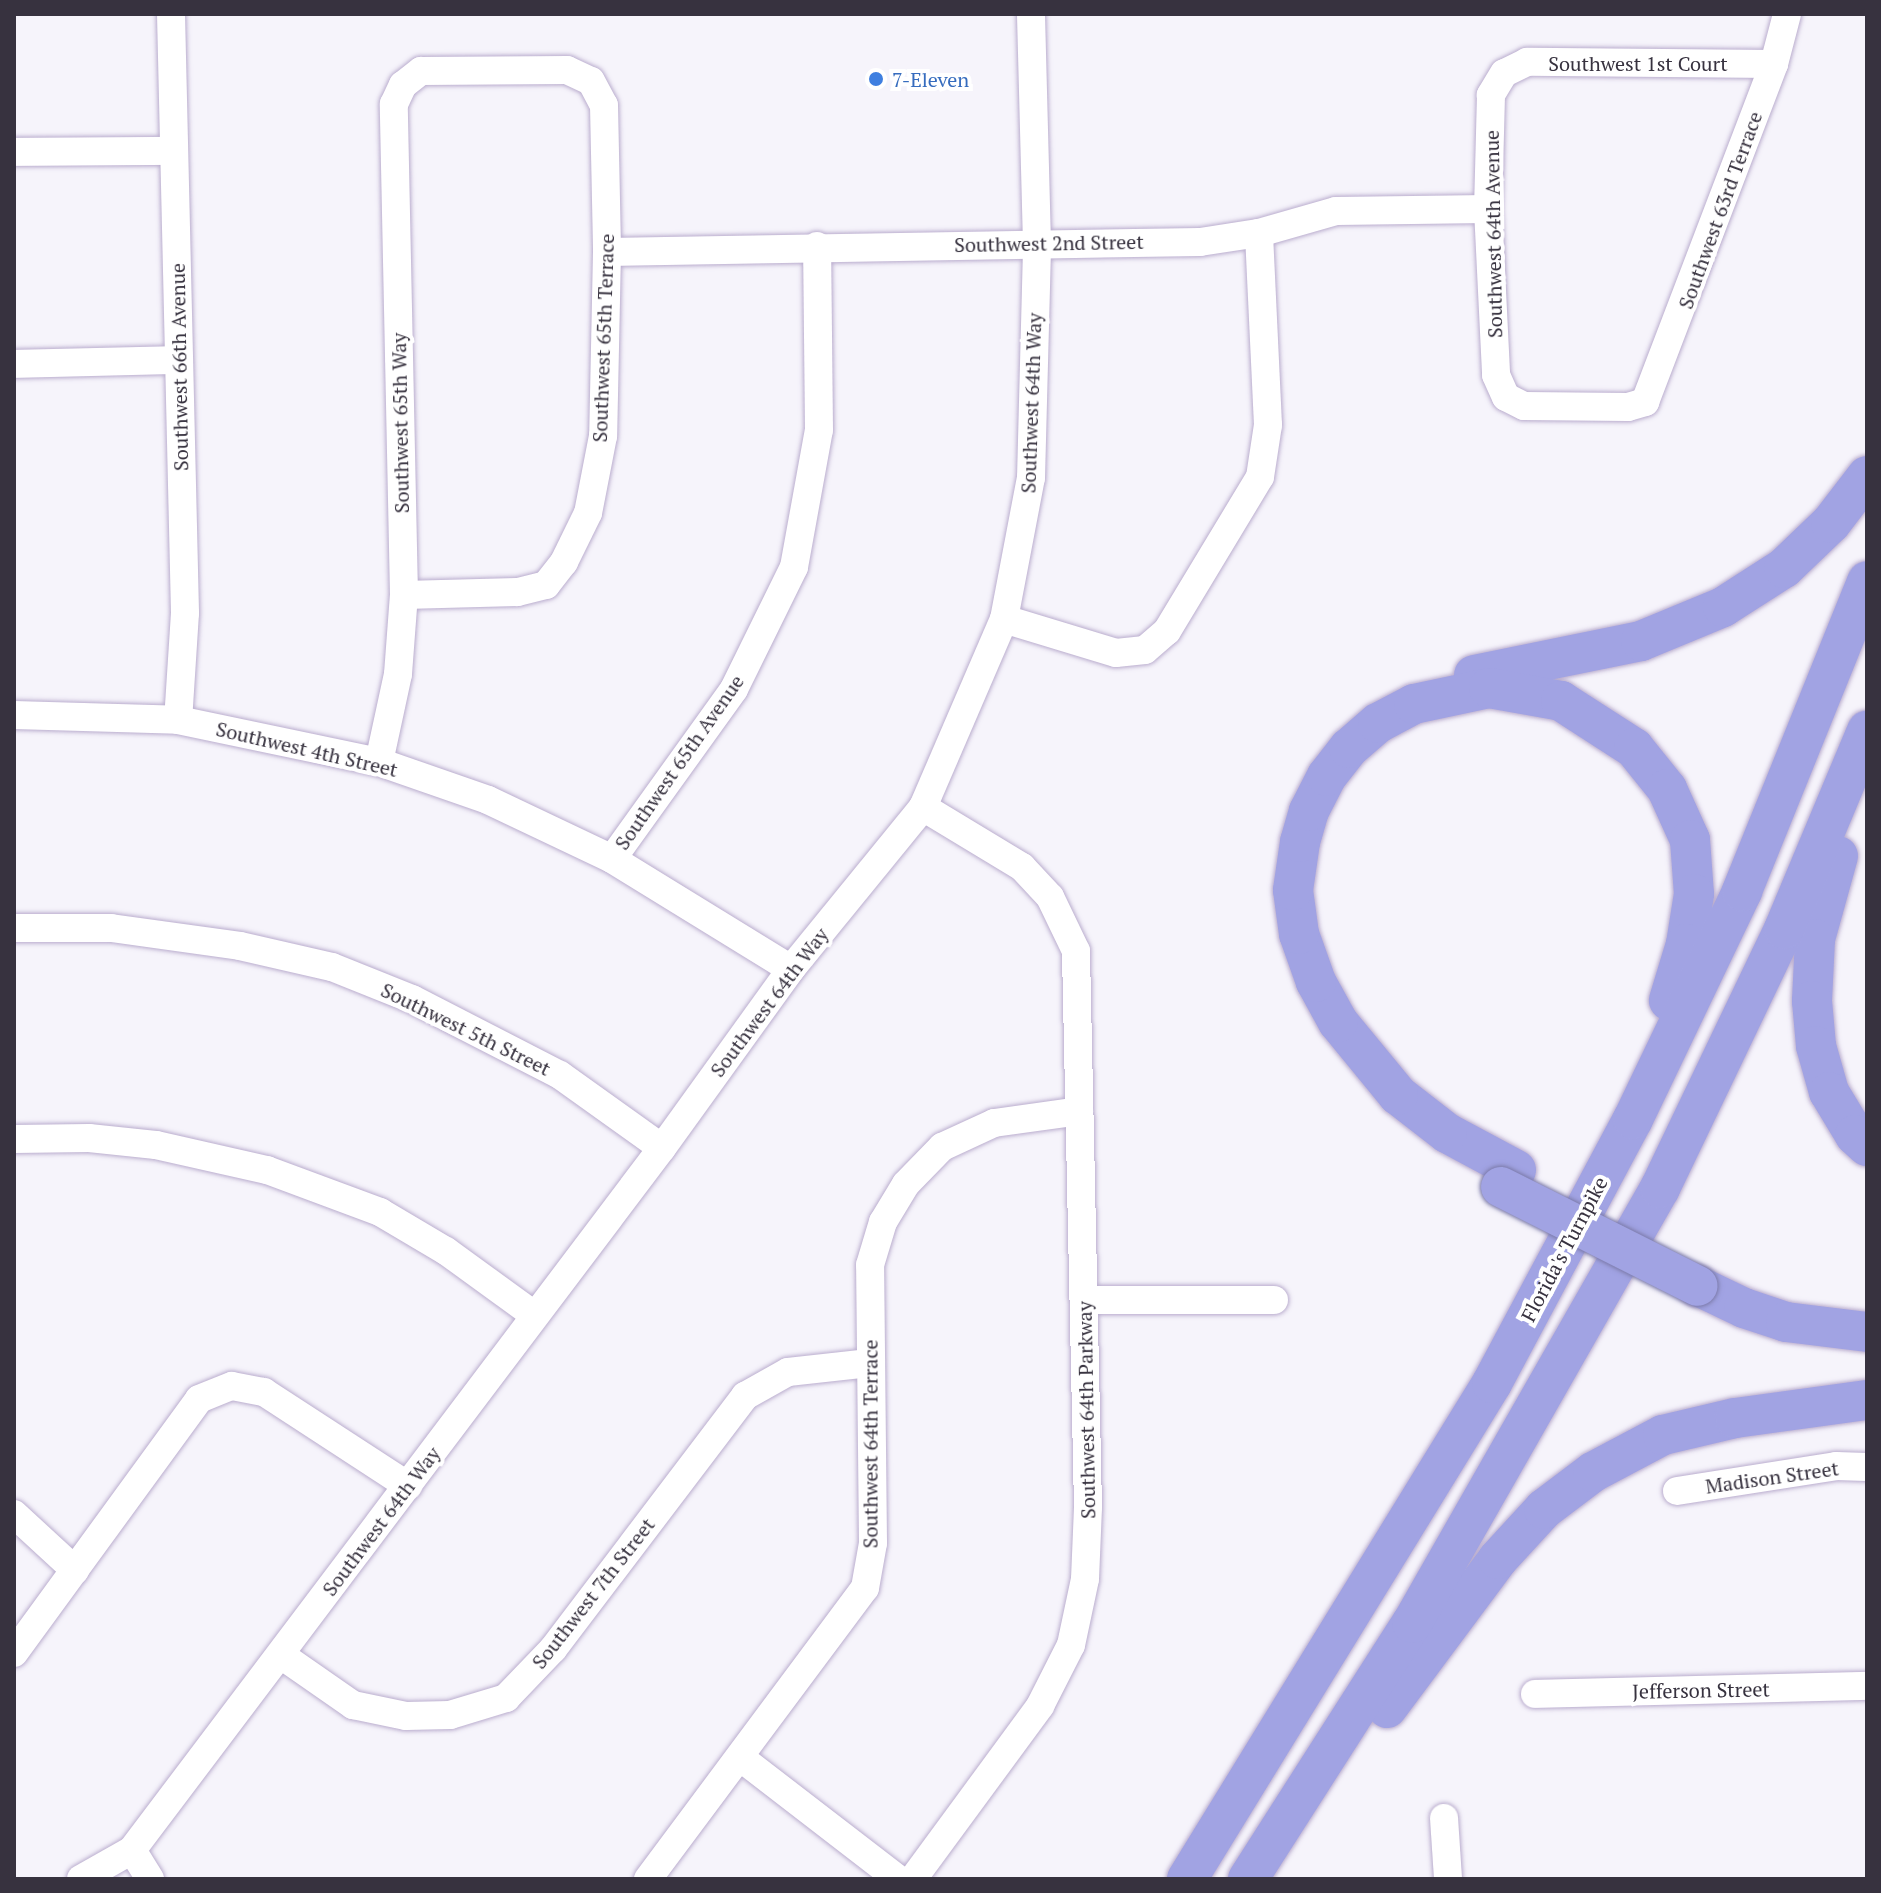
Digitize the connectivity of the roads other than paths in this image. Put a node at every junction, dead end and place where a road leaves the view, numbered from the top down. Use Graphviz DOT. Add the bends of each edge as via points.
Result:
graph roads {
  1 [pos="171,14"];
  2 [pos="1031,14"];
  3 [pos="1787,14"];
  4 [pos="1774,64"];
  5 [pos="1504,73"];
  6 [pos="403,85"];
  7 [pos="174,151"];
  8 [pos="14,152"];
  9 [pos="1488,209"];
  10 [pos="1259,233"];
  11 [pos="1037,244"];
  12 [pos="817,246"];
  13 [pos="607,252"];
  14 [pos="179,360"];
  15 [pos="14,364"];
  16 [pos="1506,397"];
  17 [pos="1867,476"];
  18 [pos="1867,581"];
  19 [pos="404,595"];
  20 [pos="1004,619"];
  21 [pos="14,715"];
  22 [pos="178,720"];
  23 [pos="1867,731"];
  24 [pos="379,762"];
  25 [pos="1867,775"];
  26 [pos="923,807"];
  27 [pos="612,859"];
  28 [pos="14,928"];
  29 [pos="791,969"];
  30 [pos="1079,1111"];
  31 [pos="1633,1119"];
  32 [pos="14,1139"];
  33 [pos="1867,1146"];
  34 [pos="662,1148"];
  35 [pos="1509,1179"];
  36 [pos="1704,1277"];
  37 [pos="1085,1300"];
  38 [pos="1274,1300"];
  39 [pos="1867,1314"];
  40 [pos="534,1315"];
  41 [pos="1867,1332"];
  42 [pos="870,1363"];
  43 [pos="1867,1400"];
  44 [pos="1867,1467"];
  45 [pos="408,1486"];
  46 [pos="1677,1491"];
  47 [pos="14,1514"];
  48 [pos="75,1570"];
  49 [pos="14,1653"];
  50 [pos="281,1655"];
  51 [pos="1867,1686"];
  52 [pos="1535,1694"];
  53 [pos="741,1758"];
  54 [pos="1444,1818"];
  55 [pos="132,1850"];
  56 [pos="1258,1866"];
  57 [pos="81,1879"];
  58 [pos="150,1879"];
  59 [pos="648,1879"];
  60 [pos="898,1879"];
  61 [pos="913,1879"];
  62 [pos="1187,1879"];
  63 [pos="1448,1879"];
  1 -- 7 [label="street, Southwest 66th Avenue"];
  2 -- 11 [label="street, Southwest 64th Way"];
  3 -- 4 [label="street, Southwest 63rd Terrace"];
  4 -- 5 [label="street, Southwest 1st Court" via="1527,62"];
  4 -- 16 [label="street, Southwest 63rd Terrace" via="1645,402 1628,407 1524,406"];
  5 -- 9 [label="street, Southwest 64th Avenue" via="1491,95"];
  6 -- 13 [label="street, Southwest 65th Terrace" via="421,71 567,70 591,81 604,105"];
  6 -- 19 [label="street, Southwest 65th Way" via="394,104"];
  7 -- 8 [label="street"];
  7 -- 14 [label="street, Southwest 66th Avenue"];
  9 -- 10 [label="street, Southwest 2nd Street" via="1336,211"];
  9 -- 16 [label="street, Southwest 64th Avenue" via="1496,375"];
  10 -- 11 [label="street, Southwest 2nd Street" via="1200,242"];
  10 -- 20 [label="street" via="1268,425 1260,477 1167,631 1145,650 1116,653"];
  11 -- 12 [label="street, Southwest 2nd Street"];
  11 -- 20 [label="street, Southwest 64th Way" via="1031,478"];
  12 -- 13 [label="street, Southwest 2nd Street"];
  12 -- 27 [label="street, Southwest 65th Avenue" via="819,430 794,567 734,689"];
  13 -- 19 [label="street, Southwest 65th Terrace" via="603,436 588,513 564,562 546,585 517,592"];
  14 -- 15 [label="street"];
  14 -- 22 [label="street, Southwest 66th Avenue" via="185,613"];
  17 -- 35 [label="highway" via="1831,523 1784,568 1723,607 1641,641 1406,694 1360,722 1333,748 1309,785 1289,828 1281,877 1282,920 1293,970 1313,1015 1341,1059 1391,1115 1437,1149"];
  18 -- 31 [label="highway, Florida's Turnpike" via="1742,891"];
  19 -- 24 [label="street, Southwest 65th Way" via="398,674"];
  20 -- 26 [label="street, Southwest 64th Way"];
  21 -- 22 [label="street, Southwest 4th Street"];
  22 -- 24 [label="street, Southwest 4th Street"];
  23 -- 56 [label="highway" via="1784,929 1660,1188 1412,1623"];
  24 -- 27 [label="street, Southwest 4th Street" via="488,800"];
  25 -- 33 [label="highway" via="1815,939 1812,1001 1816,1046 1829,1092"];
  26 -- 29 [label="street, Southwest 64th Way"];
  26 -- 30 [label="street, Southwest 64th Parkway" via="1022,867 1050,897 1076,951"];
  27 -- 29 [label="street, Southwest 4th Street"];
  28 -- 34 [label="street, Southwest 5th Street" via="111,928 240,946 332,967 412,999 560,1075"];
  29 -- 34 [label="street, Southwest 64th Way"];
  30 -- 37 [label="street, Southwest 64th Parkway"];
  30 -- 42 [label="street, Southwest 64th Terrace" via="994,1123 942,1147 906,1184 883,1222 870,1265"];
  31 -- 35 [label="highway" via="1686,944 1694,894 1690,840 1667,789 1634,748 1561,701 1489,688 1414,704 1378,723 1349,748 1309,811 1293,890 1299,934 1338,1022 1398,1095"];
  31 -- 62 [label="highway, Florida's Turnpike" via="1492,1383"];
  32 -- 40 [label="street" via="89,1138 156,1145 267,1170 380,1212 446,1251"];
  34 -- 40 [label="street, Southwest 64th Way"];
  35 -- 36 [label="highway"];
  36 -- 39 [label="highway" via="1813,1309"];
  36 -- 41 [label="highway" via="1744,1308 1786,1322"];
  37 -- 38 [label="street"];
  37 -- 61 [label="street, Southwest 64th Parkway" via="1088,1507 1085,1579 1071,1645 1040,1706"];
  40 -- 45 [label="street, Southwest 64th Way"];
  42 -- 50 [label="street, Southwest 7th Street" via="788,1372 745,1396 553,1649 506,1698 450,1715 406,1716 353,1705"];
  42 -- 53 [label="street, Southwest 64th Terrace" via="873,1543 865,1588"];
  43 -- 56 [label="highway" via="1735,1418 1663,1435 1593,1472 1544,1509 1498,1559 1326,1795"];
  44 -- 46 [label="street, Madison Street" via="1836,1466"];
  45 -- 48 [label="street" via="264,1392 232,1386 199,1399"];
  45 -- 50 [label="street, Southwest 64th Way"];
  47 -- 48 [label="street"];
  48 -- 49 [label="street"];
  50 -- 55 [label="street, Southwest 64th Way"];
  51 -- 52 [label="street, Jefferson Street"];
  53 -- 59 [label="street, Southwest 64th Terrace"];
  53 -- 60 [label="street"];
  54 -- 63 [label="street"];
  55 -- 57 [label="street"];
  55 -- 58 [label="street"];
}
